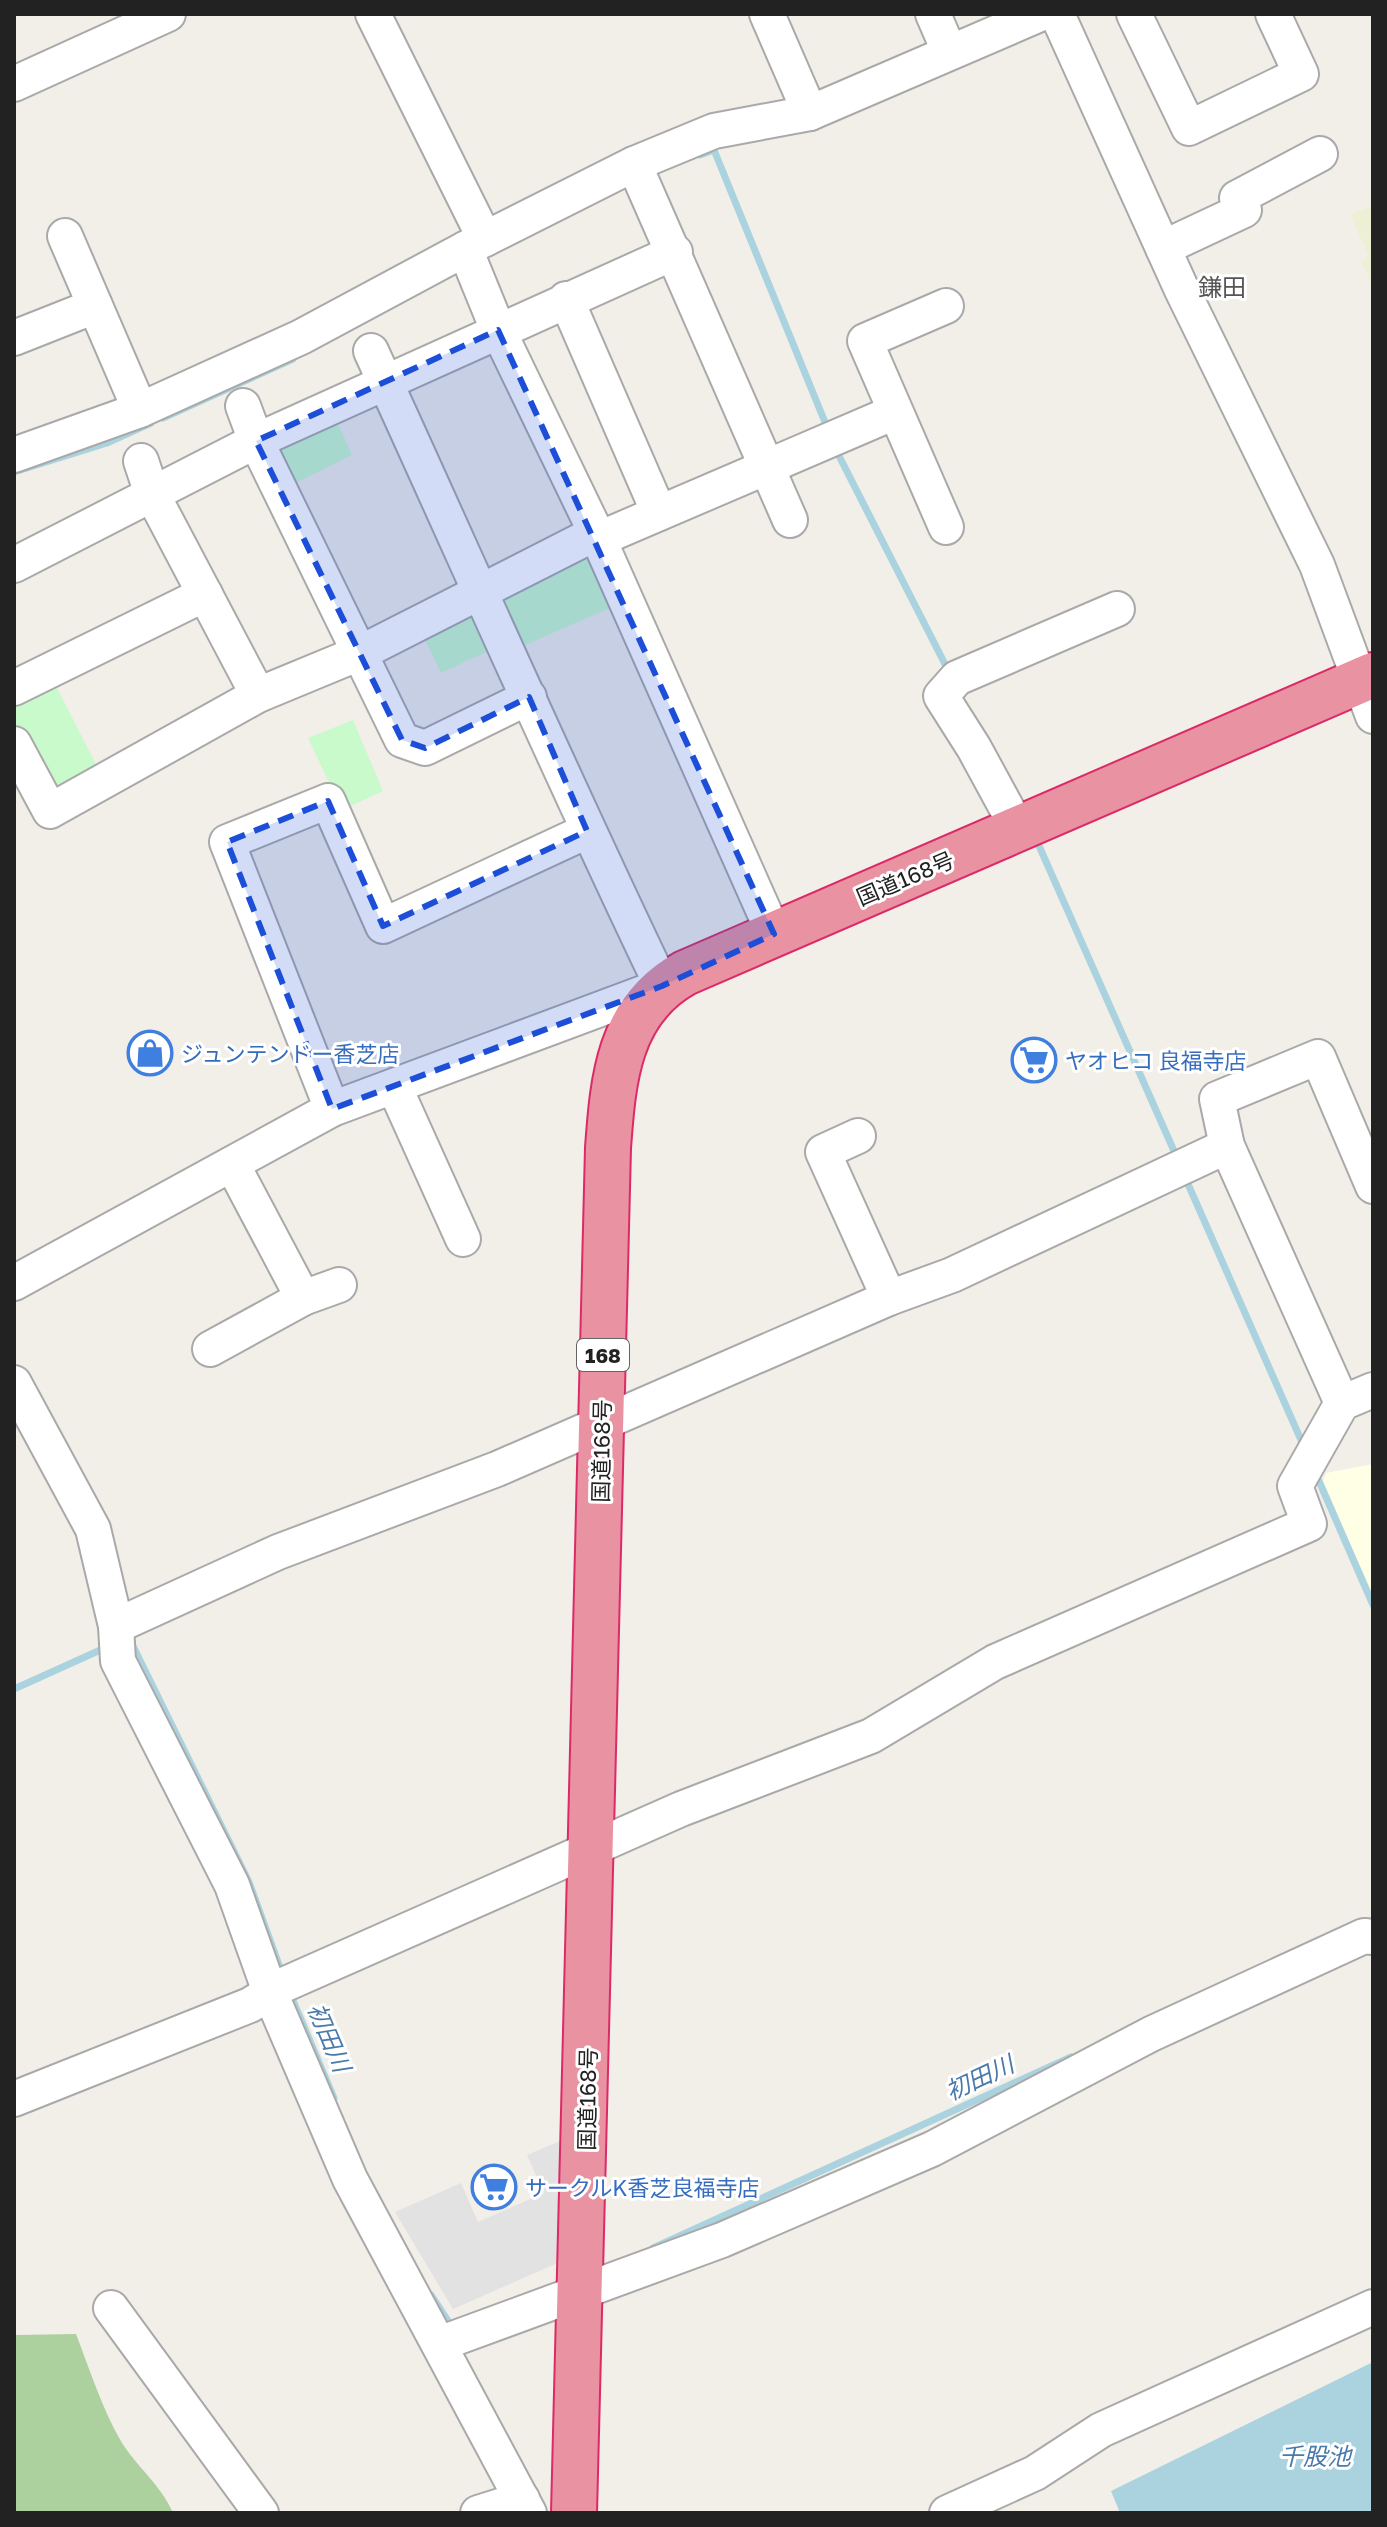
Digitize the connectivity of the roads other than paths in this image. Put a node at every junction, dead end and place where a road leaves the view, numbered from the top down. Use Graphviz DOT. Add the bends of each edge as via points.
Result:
graph roads {
  1 [pos="168,14"];
  2 [pos="373,14"];
  3 [pos="767,14"];
  4 [pos="933,14"];
  5 [pos="1040,14"];
  6 [pos="1057,14"];
  7 [pos="1134,14"];
  8 [pos="1273,14"];
  9 [pos="949,51"];
  10 [pos="14,84"];
  11 [pos="810,113"];
  12 [pos="1320,154"];
  13 [pos="634,164"];
  14 [pos="65,236"];
  15 [pos="475,244"];
  16 [pos="1163,248"];
  17 [pos="675,252"];
  18 [pos="566,299"];
  19 [pos="95,306"];
  20 [pos="946,306"];
  21 [pos="498,330"];
  22 [pos="14,338"];
  23 [pos="371,351"];
  24 [pos="385,382"];
  25 [pos="243,406"];
  26 [pos="140,410"];
  27 [pos="895,412"];
  28 [pos="256,441"];
  29 [pos="14,455"];
  30 [pos="141,461"];
  31 [pos="767,466"];
  32 [pos="152,494"];
  33 [pos="659,513"];
  34 [pos="790,520"];
  35 [pos="946,527"];
  36 [pos="598,536"];
  37 [pos="14,565"];
  38 [pos="482,591"];
  39 [pos="205,594"];
  40 [pos="1117,609"];
  41 [pos="362,652"];
  42 [pos="14,688"];
  43 [pos="1368,691"];
  44 [pos="258,695"];
  45 [pos="529,697"];
  46 [pos="14,744"];
  47 [pos="1018,829"];
  48 [pos="587,831"];
  49 [pos="774,934"];
  50 [pos="662,986"];
  51 [pos="394,1086"];
  52 [pos="332,1109"];
  53 [pos="858,1136"];
  54 [pos="1227,1146"];
  55 [pos="232,1164"];
  56 [pos="1373,1186"];
  57 [pos="463,1239"];
  58 [pos="14,1283"];
  59 [pos="339,1285"];
  60 [pos="303,1298"];
  61 [pos="889,1298"];
  62 [pos="210,1349"];
  63 [pos="14,1383"];
  64 [pos="1373,1390"];
  65 [pos="1342,1403"];
  66 [pos="602,1423"];
  67 [pos="116,1626"];
  68 [pos="591,1850"];
  69 [pos="1373,1937"];
  70 [pos="282,1987"];
  71 [pos="14,2099"];
  72 [pos="582,2290"];
  73 [pos="1373,2307"];
  74 [pos="111,2308"];
  75 [pos="439,2344"];
  76 [pos="525,2506"];
  77 [pos="261,2513"];
  78 [pos="478,2513"];
  79 [pos="574,2513"];
  80 [pos="947,2513"];
  1 -- 10 [label="street"];
  2 -- 15 [label="street"];
  3 -- 11 [label="street"];
  4 -- 9 [label="street"];
  5 -- 9 [label="street"];
  6 -- 16 [label="street"];
  7 -- 8 [label="street" via="1189,128 1301,74"];
  9 -- 11 [label="street"];
  11 -- 13 [label="street" via="714,131"];
  12 -- 16 [label="street" via="1237,198 1244,210"];
  13 -- 15 [label="street"];
  13 -- 17 [label="street"];
  14 -- 19 [label="street"];
  15 -- 21 [label="street"];
  15 -- 26 [label="street" via="301,337"];
  16 -- 43 [label="street" via="1317,565"];
  17 -- 18 [label="street"];
  17 -- 31 [label="street"];
  18 -- 21 [label="street"];
  18 -- 33 [label="street"];
  19 -- 22 [label="street"];
  19 -- 26 [label="street"];
  20 -- 27 [label="street" via="865,341"];
  21 -- 24 [label="street"];
  21 -- 36 [label="street"];
  23 -- 24 [label="street"];
  24 -- 28 [label="street"];
  24 -- 38 [label="street"];
  25 -- 28 [label="street"];
  26 -- 29 [label="street"];
  27 -- 31 [label="street"];
  27 -- 35 [label="street"];
  28 -- 32 [label="street"];
  28 -- 41 [label="street"];
  30 -- 32 [label="street"];
  31 -- 33 [label="street"];
  31 -- 34 [label="street"];
  32 -- 37 [label="street"];
  32 -- 39 [label="street"];
  33 -- 36 [label="street"];
  36 -- 38 [label="street"];
  36 -- 49 [label="street"];
  38 -- 41 [label="street"];
  38 -- 45 [label="street"];
  39 -- 42 [label="street"];
  39 -- 44 [label="street"];
  40 -- 47 [label="street" via="952,683 941,696"];
  41 -- 44 [label="street"];
  41 -- 45 [label="street" via="402,740 425,748"];
  43 -- 47 [label="highway, 国道168号 / 168"];
  44 -- 46 [label="street" via="50,811"];
  45 -- 48 [label="street"];
  47 -- 49 [label="highway, 国道168号 / 168"];
  48 -- 50 [label="street"];
  48 -- 52 [label="street" via="383,926 328,801 227,842"];
  49 -- 50 [label="highway, 国道168号 / 168"];
  50 -- 51 [label="street"];
  50 -- 66 [label="highway, 国道168号 / 168" via="631,1028 613,1091"];
  51 -- 52 [label="street"];
  51 -- 57 [label="street"];
  52 -- 55 [label="street"];
  53 -- 61 [label="street" via="823,1152"];
  54 -- 56 [label="street" via="1217,1099 1318,1057"];
  54 -- 61 [label="street" via="952,1275"];
  54 -- 65 [label="street"];
  55 -- 58 [label="street"];
  55 -- 60 [label="street"];
  59 -- 60 [label="street"];
  60 -- 62 [label="street"];
  61 -- 66 [label="street"];
  63 -- 67 [label="street" via="93,1529"];
  64 -- 65 [label="street"];
  65 -- 68 [label="street" via="1295,1486 1309,1524 995,1662 871,1736 681,1809"];
  66 -- 67 [label="street" via="278,1552"];
  66 -- 68 [label="highway, 国道168号 / 168"];
  67 -- 70 [label="street" via="118,1661"];
  68 -- 70 [label="street"];
  68 -- 72 [label="highway, 国道168号 / 168"];
  69 -- 72 [label="street" via="1364,1936 1151,2034 932,2149 722,2240"];
  70 -- 71 [label="street"];
  70 -- 75 [label="street" via="350,2179"];
  72 -- 75 [label="street"];
  72 -- 79 [label="highway, 国道168号 / 168"];
  73 -- 80 [label="street" via="1101,2430 1035,2473"];
  74 -- 77 [label="street"];
  75 -- 76 [label="street"];
  76 -- 78 [label="street"];
}
